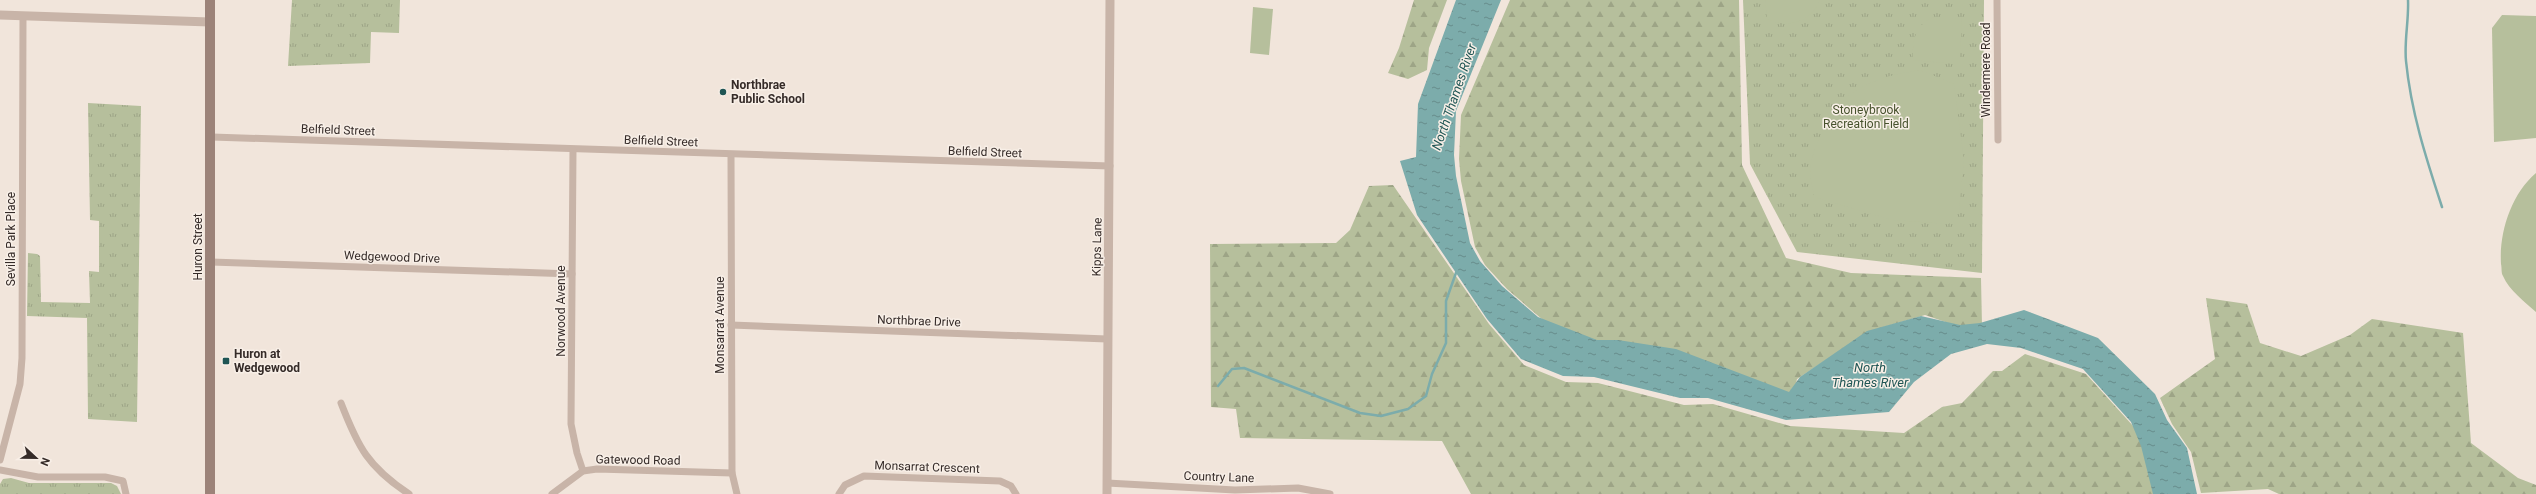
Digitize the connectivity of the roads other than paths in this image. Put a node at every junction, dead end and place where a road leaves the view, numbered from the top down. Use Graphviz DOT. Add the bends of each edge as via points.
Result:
graph roads {
  1 [pos="210,0"];
  2 [pos="1110,0"];
  3 [pos="1997,0"];
  4 [pos="0,15"];
  5 [pos="23,16"];
  6 [pos="210,22"];
  7 [pos="212,137"];
  8 [pos="1998,140"];
  9 [pos="573,150"];
  10 [pos="731,155"];
  11 [pos="1110,166"];
  12 [pos="211,262"];
  13 [pos="572,274"];
  14 [pos="731,325"];
  15 [pos="1107,339"];
  16 [pos="341,403"];
  17 [pos="0,460"];
  18 [pos="0,470"];
  19 [pos="583,471"];
  20 [pos="732,473"];
  21 [pos="1107,483"];
  22 [pos="126,494"];
  23 [pos="210,494"];
  24 [pos="409,494"];
  25 [pos="552,494"];
  26 [pos="737,494"];
  27 [pos="839,494"];
  28 [pos="1016,494"];
  29 [pos="1106,494"];
  30 [pos="1330,494"];
  1 -- 6 [label="main road, Huron Street"];
  2 -- 11 [label="street, Kipps Lane"];
  3 -- 8 [label="street, Windermere Road"];
  4 -- 5 [label="street"];
  5 -- 6 [label="street"];
  5 -- 17 [label="street, Sevilla Park Place" via="22,358 20,384"];
  6 -- 7 [label="main road, Huron Street"];
  7 -- 9 [label="street, Belfield Street"];
  7 -- 12 [label="main road, Huron Street"];
  9 -- 10 [label="street, Belfield Street"];
  9 -- 13 [label="street, Norwood Avenue"];
  10 -- 11 [label="street, Belfield Street"];
  10 -- 14 [label="street, Monsarrat Avenue"];
  11 -- 15 [label="street, Kipps Lane"];
  12 -- 13 [label="street, Wedgewood Drive"];
  12 -- 23 [label="main road, Huron Street"];
  13 -- 19 [label="street, Norwood Avenue" via="571,424"];
  14 -- 15 [label="street, Northbrae Drive"];
  14 -- 20 [label="street, Monsarrat Avenue"];
  15 -- 21 [label="street, Kipps Lane"];
  16 -- 24 [label="street" via="354,437 369,462 386,479"];
  18 -- 22 [label="street" via="38,477 105,477 123,481"];
  19 -- 20 [label="street, Gatewood Road" via="596,469"];
  19 -- 25 [label="street, Gatewood Road"];
  20 -- 26 [label="street, Monsarrat Avenue"];
  21 -- 29 [label="street, Kipps Lane"];
  21 -- 30 [label="street, Country Lane" via="1235,490 1298,488"];
  27 -- 28 [label="street, Monsarrat Crescent" via="845,485 864,476 1000,481 1011,486"];
}
